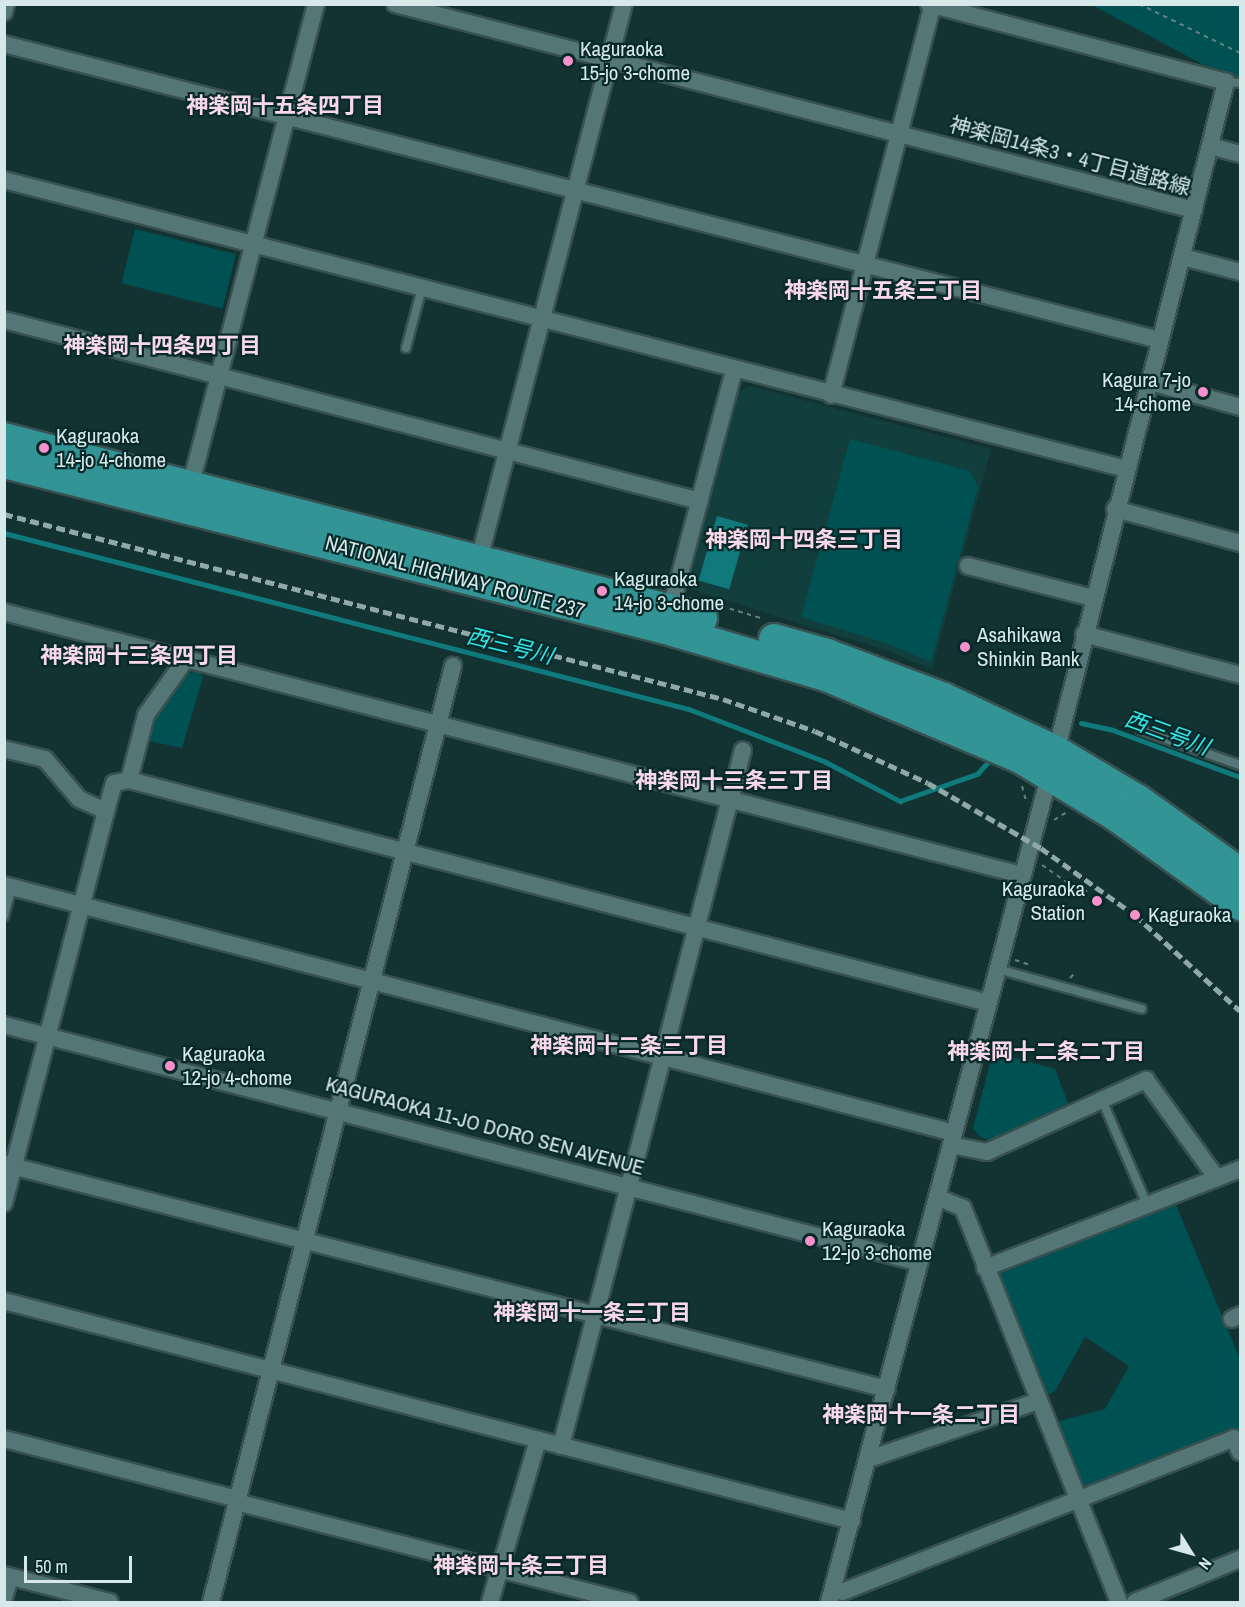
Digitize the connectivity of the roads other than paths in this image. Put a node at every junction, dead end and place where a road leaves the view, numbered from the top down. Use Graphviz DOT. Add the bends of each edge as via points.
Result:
graph roads {
  1 [pos="6,4"];
  2 [pos="316,4"];
  3 [pos="395,4"];
  4 [pos="624,4"];
  5 [pos="932,5"];
  6 [pos="4,12"];
  7 [pos="4,44"];
  8 [pos="609,59"];
  9 [pos="1233,82"];
  10 [pos="287,115"];
  11 [pos="899,135"];
  12 [pos="1210,146"];
  13 [pos="1240,154"];
  14 [pos="4,180"];
  15 [pos="575,189"];
  16 [pos="1194,210"];
  17 [pos="252,244"];
  18 [pos="1183,257"];
  19 [pos="866,264"];
  20 [pos="1240,272"];
  21 [pos="422,288"];
  22 [pos="542,319"];
  23 [pos="4,320"];
  24 [pos="1160,340"];
  25 [pos="406,348"];
  26 [pos="734,370"];
  27 [pos="218,373"];
  28 [pos="1150,382"];
  29 [pos="831,395"];
  30 [pos="1240,407"];
  31 [pos="4,438"];
  32 [pos="508,448"];
  33 [pos="4,463"];
  34 [pos="1126,469"];
  35 [pos="188,494"];
  36 [pos="700,501"];
  37 [pos="1115,509"];
  38 [pos="1240,543"];
  39 [pos="968,566"];
  40 [pos="476,570"];
  41 [pos="1093,598"];
  42 [pos="4,612"];
  43 [pos="668,619"];
  44 [pos="1084,634"];
  45 [pos="186,659"];
  46 [pos="453,666"];
  47 [pos="1240,675"];
  48 [pos="438,723"];
  49 [pos="1141,730"];
  50 [pos="4,748"];
  51 [pos="743,750"];
  52 [pos="1052,764"];
  53 [pos="1240,765"];
  54 [pos="129,780"];
  55 [pos="728,798"];
  56 [pos="106,811"];
  57 [pos="403,852"];
  58 [pos="1240,873"];
  59 [pos="1022,875"];
  60 [pos="8,886"];
  61 [pos="82,905"];
  62 [pos="1240,905"];
  63 [pos="4,916"];
  64 [pos="694,928"];
  65 [pos="997,969"];
  66 [pos="371,981"];
  67 [pos="988,1004"];
  68 [pos="1142,1009"];
  69 [pos="4,1025"];
  70 [pos="47,1035"];
  71 [pos="661,1057"];
  72 [pos="1102,1100"];
  73 [pos="338,1111"];
  74 [pos="953,1139"];
  75 [pos="9,1165"];
  76 [pos="1240,1168"];
  77 [pos="1216,1177"];
  78 [pos="628,1186"];
  79 [pos="937,1197"];
  80 [pos="1146,1202"];
  81 [pos="4,1203"];
  82 [pos="304,1240"];
  83 [pos="920,1263"];
  84 [pos="985,1268"];
  85 [pos="4,1301"];
  86 [pos="594,1316"];
  87 [pos="270,1369"];
  88 [pos="887,1389"];
  89 [pos="1038,1401"];
  90 [pos="4,1439"];
  91 [pos="538,1440"];
  92 [pos="561,1446"];
  93 [pos="1240,1452"];
  94 [pos="868,1459"];
  95 [pos="1077,1498"];
  96 [pos="236,1500"];
  97 [pos="852,1521"];
  98 [pos="1240,1560"];
  99 [pos="500,1569"];
  100 [pos="7,1576"];
  101 [pos="837,1597"];
  102 [pos="4,1598"];
  103 [pos="83,1599"];
  104 [pos="110,1602"];
  105 [pos="211,1602"];
  106 [pos="490,1602"];
  107 [pos="629,1602"];
  108 [pos="1119,1602"];
  109 [pos="1135,1602"];
  1 -- 6 [label="street"];
  2 -- 10 [label="street"];
  3 -- 8 [label="street, 神楽岡14条3・4丁目道路線"];
  4 -- 8 [label="street"];
  5 -- 9 [label="street"];
  5 -- 11 [label="street"];
  7 -- 10 [label="street"];
  8 -- 11 [label="street, 神楽岡14条3・4丁目道路線"];
  8 -- 15 [label="street"];
  9 -- 12 [label="street"];
  10 -- 15 [label="street"];
  10 -- 17 [label="street"];
  11 -- 16 [label="street, 神楽岡14条3・4丁目道路線"];
  11 -- 19 [label="street"];
  12 -- 13 [label="street"];
  12 -- 16 [label="street"];
  14 -- 17 [label="street"];
  15 -- 19 [label="street"];
  15 -- 22 [label="street"];
  16 -- 18 [label="street, 神楽岡14条3・4丁目道路線"];
  17 -- 21 [label="street"];
  17 -- 27 [label="street"];
  18 -- 20 [label="street"];
  18 -- 24 [label="street, 神楽岡14条3・4丁目道路線"];
  19 -- 24 [label="street"];
  19 -- 29 [label="street"];
  21 -- 22 [label="street"];
  21 -- 25 [label="lane"];
  22 -- 26 [label="street"];
  22 -- 32 [label="street"];
  23 -- 27 [label="street"];
  24 -- 28 [label="street, 神楽岡14条3・4丁目道路線"];
  26 -- 29 [label="street"];
  26 -- 36 [label="street"];
  27 -- 32 [label="street"];
  27 -- 35 [label="street"];
  28 -- 30 [label="street"];
  28 -- 34 [label="street, 神楽岡14条3・4丁目道路線"];
  29 -- 34 [label="street"];
  31 -- 35 [label="highway, NATIONAL HIGHWAY ROUTE 237"];
  32 -- 36 [label="street"];
  32 -- 40 [label="street"];
  33 -- 35 [label="highway, NATIONAL HIGHWAY ROUTE 237"];
  34 -- 37 [label="street, 神楽岡14条3・4丁目道路線"];
  35 -- 40 [label="highway, NATIONAL HIGHWAY ROUTE 237"];
  36 -- 43 [label="street"];
  37 -- 38 [label="street"];
  37 -- 41 [label="street, 神楽岡14条3・4丁目道路線"];
  39 -- 41 [label="street"];
  40 -- 43 [label="highway, NATIONAL HIGHWAY ROUTE 237"];
  41 -- 44 [label="street, 神楽岡14条3・4丁目道路線"];
  42 -- 45 [label="street"];
  43 -- 52 [label="highway, NATIONAL HIGHWAY ROUTE 237" via="885,675"];
  44 -- 47 [label="street"];
  44 -- 52 [label="street, 神楽岡14条3・4丁目道路線"];
  45 -- 48 [label="street"];
  45 -- 54 [label="street" via="146,715"];
  46 -- 48 [label="street"];
  48 -- 55 [label="street"];
  48 -- 57 [label="street"];
  49 -- 53 [label="lane"];
  50 -- 56 [label="street" via="45,759 79,799"];
  51 -- 55 [label="street"];
  52 -- 58 [label="highway, NATIONAL HIGHWAY ROUTE 237" via="1138,800"];
  52 -- 59 [label="street, 神楽岡14条3・4丁目道路線"];
  52 -- 62 [label="highway, NATIONAL HIGHWAY ROUTE 237" via="1116,816"];
  54 -- 56 [label="street" via="114,783"];
  54 -- 57 [label="street"];
  55 -- 59 [label="street"];
  55 -- 64 [label="street"];
  56 -- 61 [label="street"];
  57 -- 64 [label="street"];
  57 -- 66 [label="street"];
  59 -- 65 [label="street, 神楽岡14条3・4丁目道路線"];
  60 -- 61 [label="street"];
  60 -- 63 [label="lane"];
  61 -- 66 [label="street"];
  61 -- 70 [label="street"];
  64 -- 67 [label="street"];
  64 -- 71 [label="street"];
  65 -- 67 [label="street, 神楽岡14条3・4丁目道路線"];
  65 -- 68 [label="lane"];
  66 -- 71 [label="street"];
  66 -- 73 [label="street"];
  67 -- 74 [label="street, 神楽岡14条3・4丁目道路線"];
  69 -- 70 [label="street, KAGURAOKA 11-JO DORO SEN AVENUE"];
  70 -- 73 [label="street, KAGURAOKA 11-JO DORO SEN AVENUE"];
  70 -- 75 [label="street"];
  71 -- 74 [label="street"];
  71 -- 78 [label="street"];
  72 -- 74 [label="street" via="987,1152"];
  72 -- 77 [label="street" via="1146,1080"];
  72 -- 80 [label="lane"];
  73 -- 78 [label="street, KAGURAOKA 11-JO DORO SEN AVENUE"];
  73 -- 82 [label="street"];
  74 -- 79 [label="street, 神楽岡14条3・4丁目道路線"];
  75 -- 81 [label="street"];
  75 -- 82 [label="street"];
  76 -- 77 [label="street"];
  77 -- 80 [label="street"];
  78 -- 83 [label="street, KAGURAOKA 11-JO DORO SEN AVENUE"];
  78 -- 86 [label="street"];
  79 -- 83 [label="street, 神楽岡14条3・4丁目道路線"];
  79 -- 84 [label="street" via="963,1208"];
  80 -- 84 [label="street"];
  82 -- 86 [label="street"];
  82 -- 87 [label="street"];
  83 -- 88 [label="street, 神楽岡14条3・4丁目道路線"];
  84 -- 89 [label="street"];
  85 -- 87 [label="street"];
  86 -- 88 [label="street"];
  86 -- 92 [label="street"];
  87 -- 91 [label="street"];
  87 -- 96 [label="street"];
  88 -- 94 [label="street, 神楽岡14条3・4丁目道路線"];
  89 -- 94 [label="street"];
  89 -- 95 [label="street"];
  90 -- 96 [label="street"];
  91 -- 92 [label="street"];
  91 -- 99 [label="street"];
  92 -- 97 [label="street"];
  93 -- 95 [label="street" via="1234,1438"];
  94 -- 97 [label="street, 神楽岡14条3・4丁目道路線"];
  95 -- 101 [label="street"];
  95 -- 108 [label="street"];
  96 -- 99 [label="street"];
  96 -- 105 [label="street"];
  97 -- 101 [label="street, 神楽岡14条3・4丁目道路線"];
  98 -- 109 [label="street"];
  99 -- 106 [label="street"];
  99 -- 107 [label="street"];
  100 -- 102 [label="street"];
  100 -- 103 [label="street"];
  103 -- 104 [label="street"];
}
